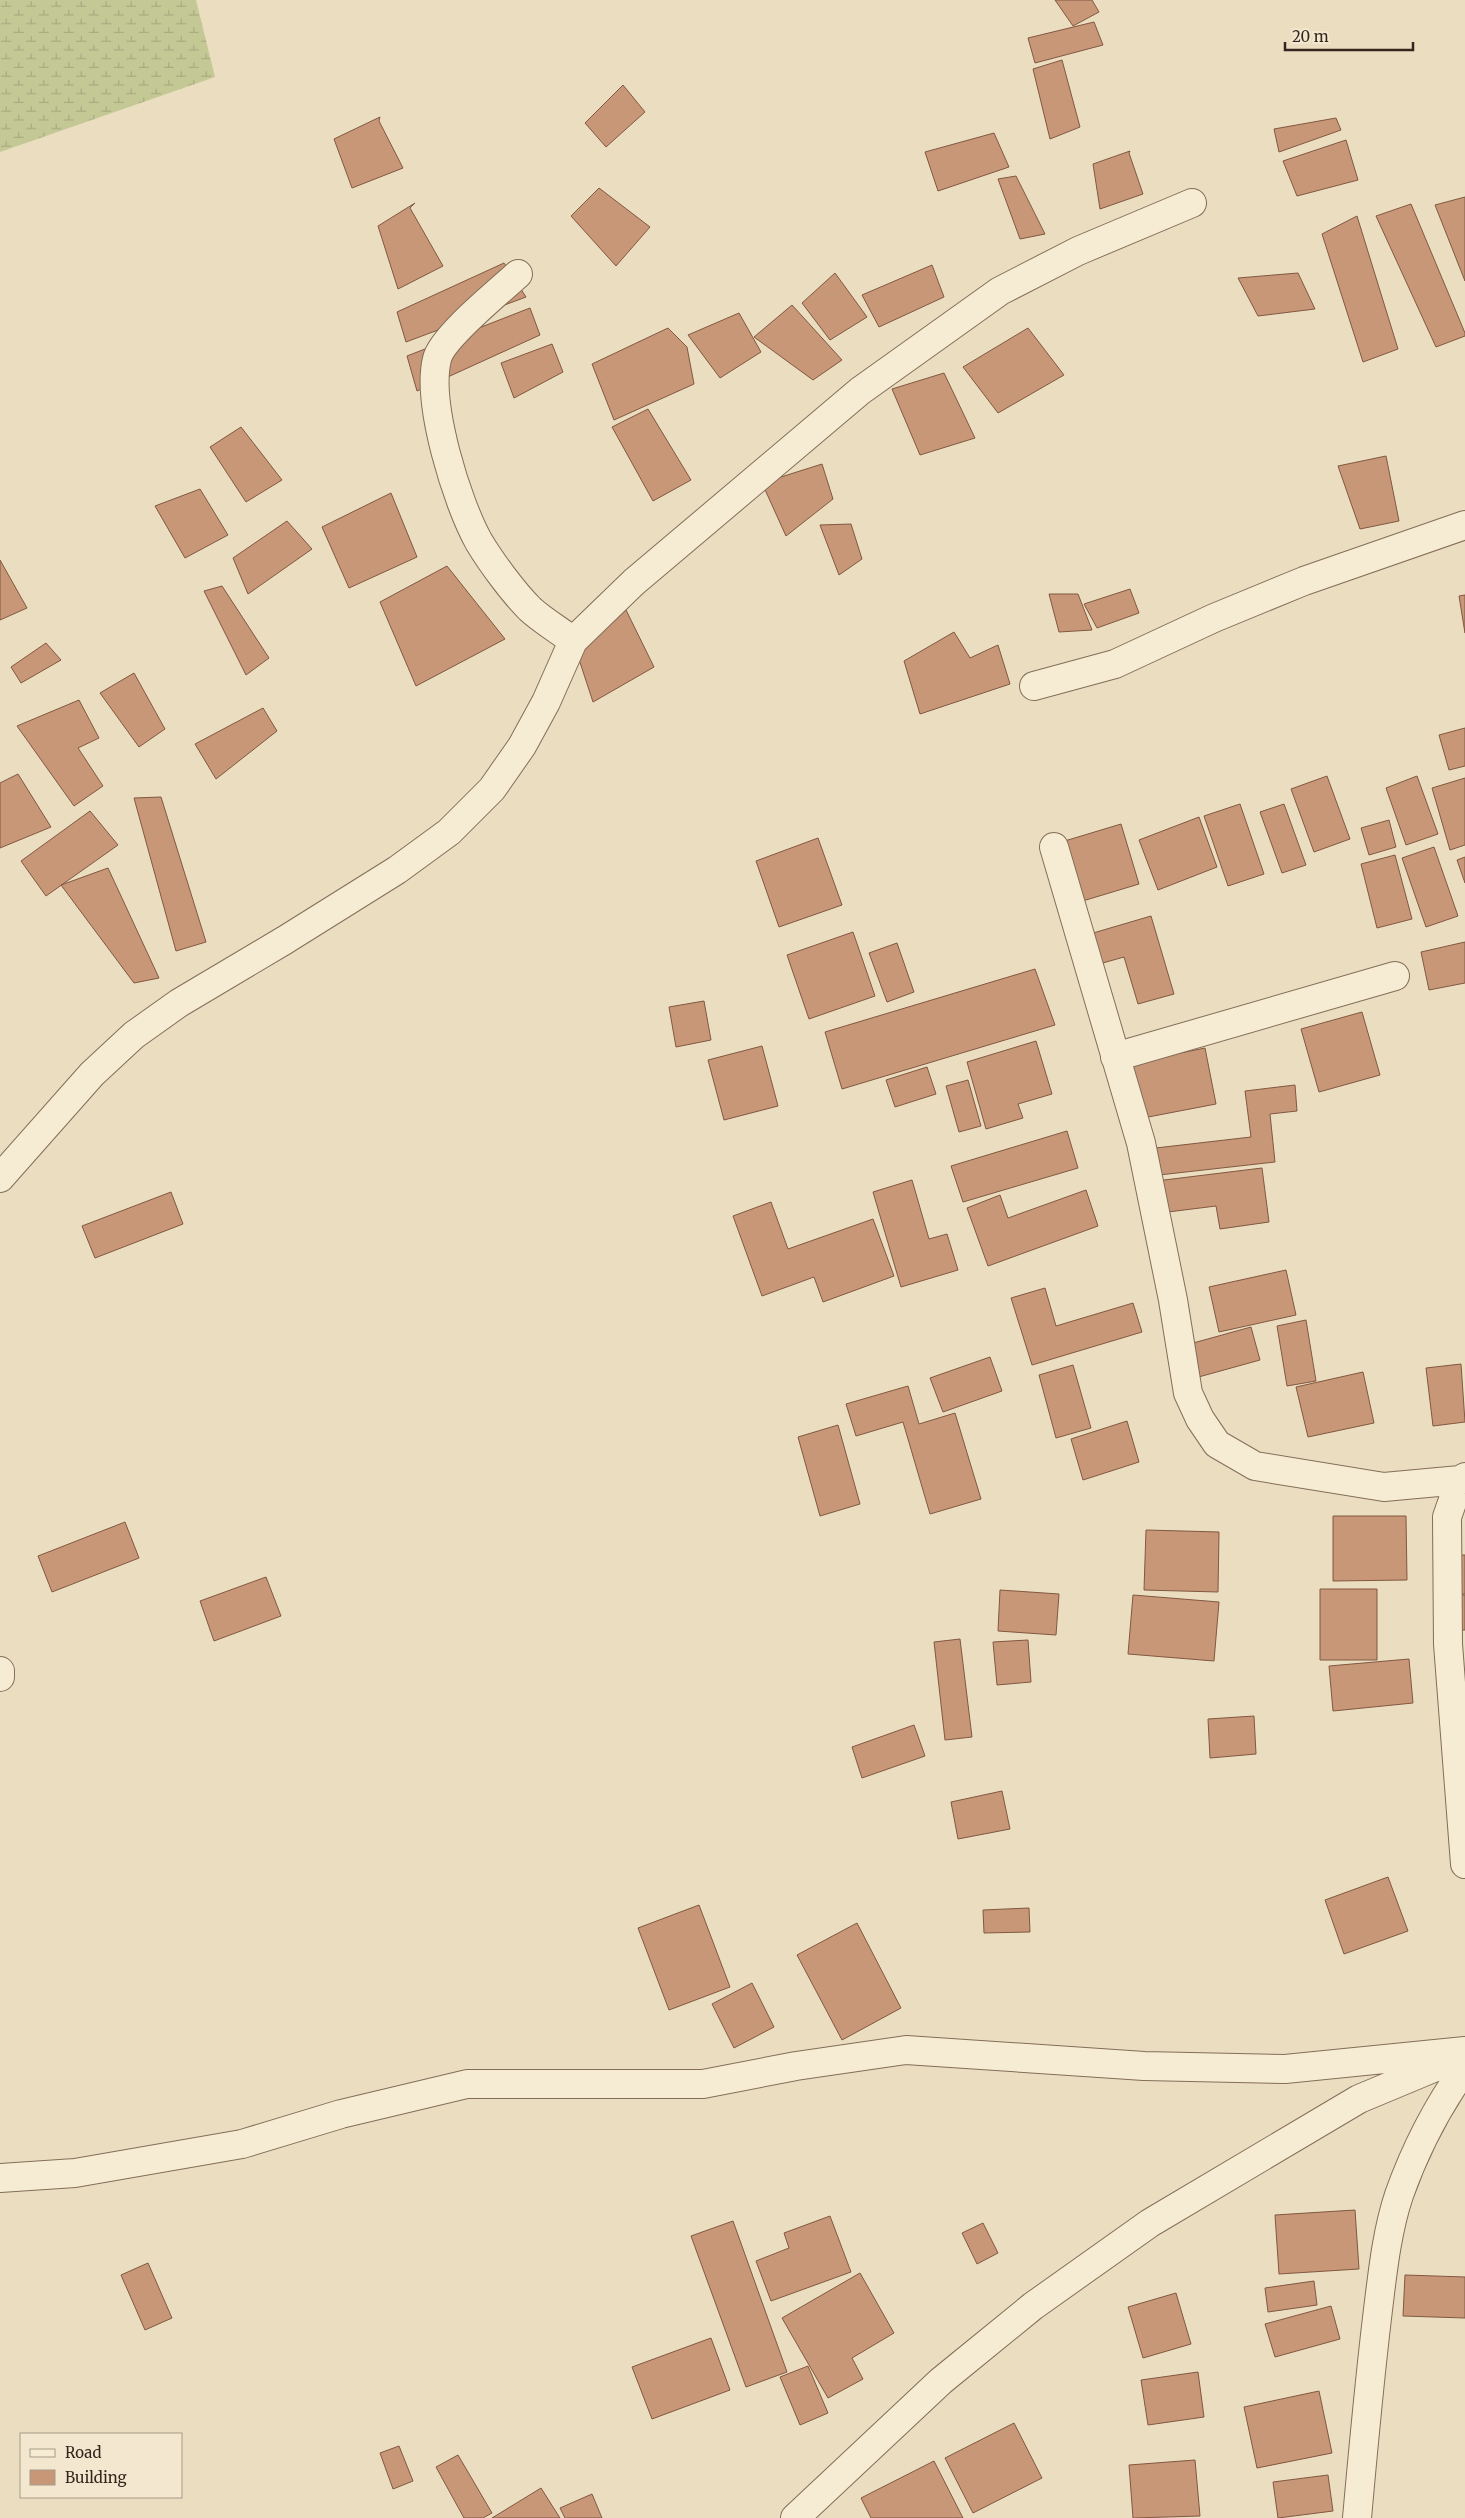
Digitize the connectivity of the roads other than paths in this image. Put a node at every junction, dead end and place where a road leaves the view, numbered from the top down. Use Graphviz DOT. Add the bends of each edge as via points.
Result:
graph roads {
  1 [pos="1192,202"];
  2 [pos="518,274"];
  3 [pos="1465,525"];
  4 [pos="573,641"];
  5 [pos="1034,686"];
  6 [pos="1054,847"];
  7 [pos="1395,976"];
  8 [pos="1115,1057"];
  9 [pos="0,1178"];
  10 [pos="1463,1479"];
  11 [pos="0,1671"];
  12 [pos="0,1677"];
  13 [pos="1465,1864"];
  14 [pos="1465,2053"];
  15 [pos="1465,2068"];
  16 [pos="0,2178"];
  17 [pos="795,2518"];
  18 [pos="1357,2518"];
  1 -- 4 [label="street" via="1078,251 1008,287 935,335 860,391 748,484 634,582"];
  2 -- 4 [label="street" via="447,340 437,358 438,418 445,453 463,506 480,542 530,608"];
  3 -- 5 [label="street" via="1304,581 1115,664"];
  4 -- 9 [label="street" via="522,746 492,789 449,832 397,870 178,1003 134,1035 92,1074"];
  6 -- 8 [label="street" via="1086,948"];
  7 -- 8 [label="street"];
  8 -- 10 [label="street" via="1141,1143 1188,1393 1217,1444 1255,1466 1384,1487"];
  10 -- 13 [label="street" via="1447,1517 1448,1644"];
  11 -- 12 [label="street"];
  14 -- 16 [label="street" via="1285,2069 1144,2066 906,2050 703,2084 466,2084 341,2114 242,2144 75,2173"];
  14 -- 17 [label="street" via="1359,2099 1150,2223 1033,2306 941,2381"];
  15 -- 18 [label="street" via="1420,2143 1399,2197 1383,2269"];
}
